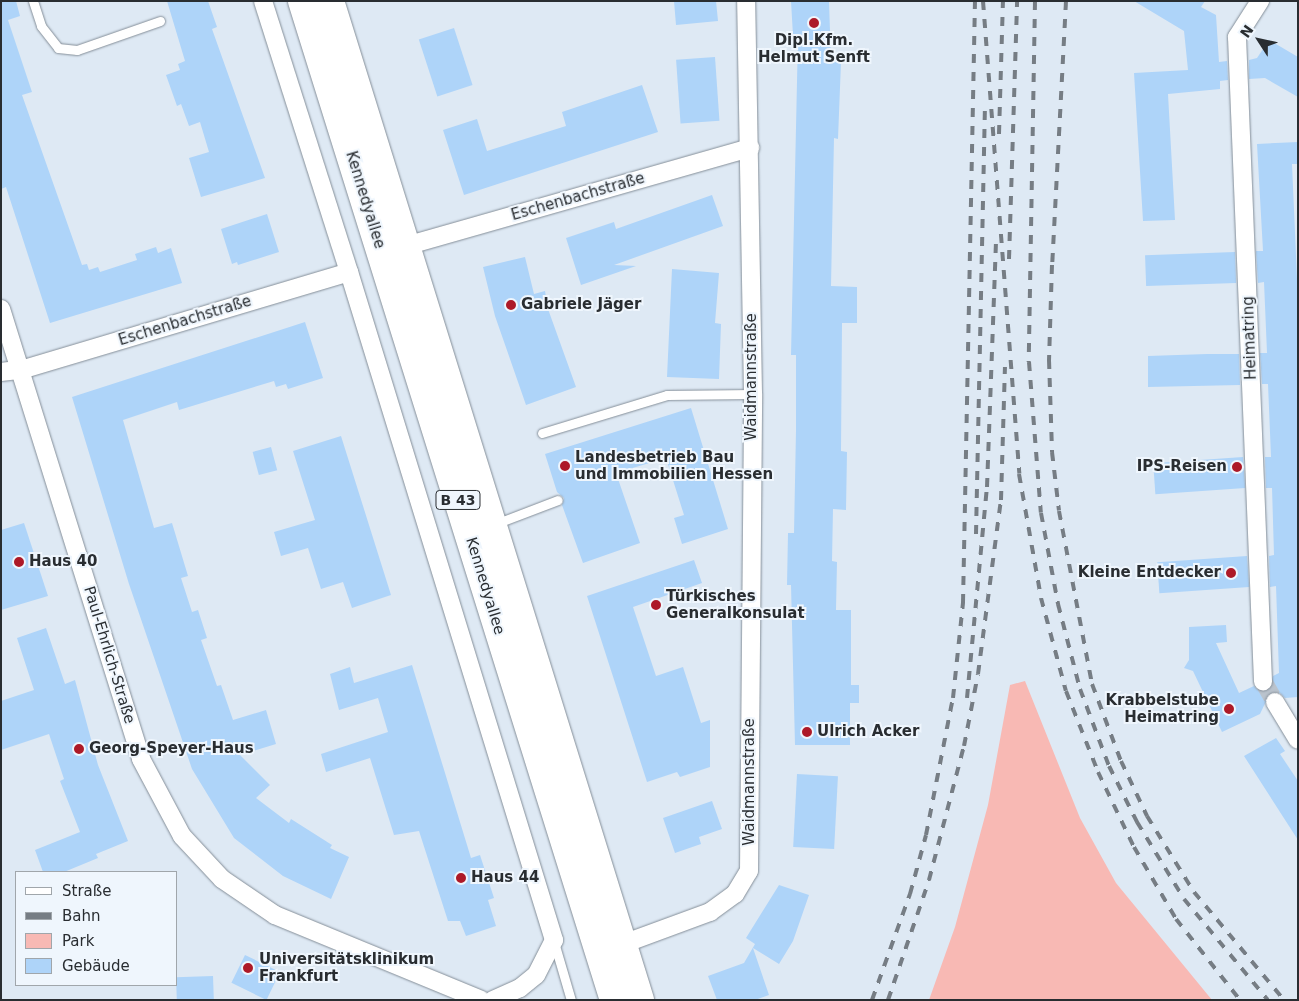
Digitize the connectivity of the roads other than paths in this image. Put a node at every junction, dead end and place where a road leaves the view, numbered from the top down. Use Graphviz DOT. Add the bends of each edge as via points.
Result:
graph roads {
  1 [pos="33,1"];
  2 [pos="263,1"];
  3 [pos="302,1"];
  4 [pos="330,1"];
  5 [pos="746,1"];
  6 [pos="1260,1"];
  7 [pos="160,21"];
  8 [pos="750,148"];
  9 [pos="406,246"];
  10 [pos="350,272"];
  11 [pos="1,309"];
  12 [pos="20,370"];
  13 [pos="1,372"];
  14 [pos="752,394"];
  15 [pos="542,433"];
  16 [pos="558,500"];
  17 [pos="493,525"];
  18 [pos="1263,681"];
  19 [pos="1275,702"];
  20 [pos="1298,740"];
  21 [pos="554,940"];
  22 [pos="623,944"];
  23 [pos="481,1000"];
  24 [pos="494,1000"];
  25 [pos="571,1000"];
  26 [pos="614,1000"];
  27 [pos="640,1000"];
  1 -- 7 [label="lane" via="41,26 58,48 77,50"];
  2 -- 10 [label="street"];
  3 -- 26 [label="main road, Kennedyallee / B 43"];
  4 -- 9 [label="main road, Kennedyallee / B 43"];
  5 -- 8 [label="street, Waidmannstraße"];
  6 -- 18 [label="street, Heimatring" via="1237,37"];
  8 -- 9 [label="street, Eschenbachstraße"];
  8 -- 14 [label="street, Waidmannstraße"];
  9 -- 17 [label="main road, Kennedyallee / B 43"];
  10 -- 12 [label="street, Eschenbachstraße"];
  10 -- 21 [label="street"];
  11 -- 12 [label="street, Paul-Ehrlich-Straße"];
  12 -- 13 [label="street, Eschenbachstraße"];
  12 -- 23 [label="street, Paul-Ehrlich-Straße" via="141,759 182,836 222,879 274,915"];
  14 -- 15 [label="lane" via="667,395"];
  14 -- 22 [label="street, Waidmannstraße" via="749,871 735,894 710,912"];
  16 -- 17 [label="lane"];
  17 -- 22 [label="main road, Kennedyallee / B 43"];
  19 -- 20 [label="street"];
  21 -- 24 [label="street" via="536,975 514,992"];
  21 -- 25 [label="lane"];
  22 -- 27 [label="main road, Kennedyallee / B 43"];
}
